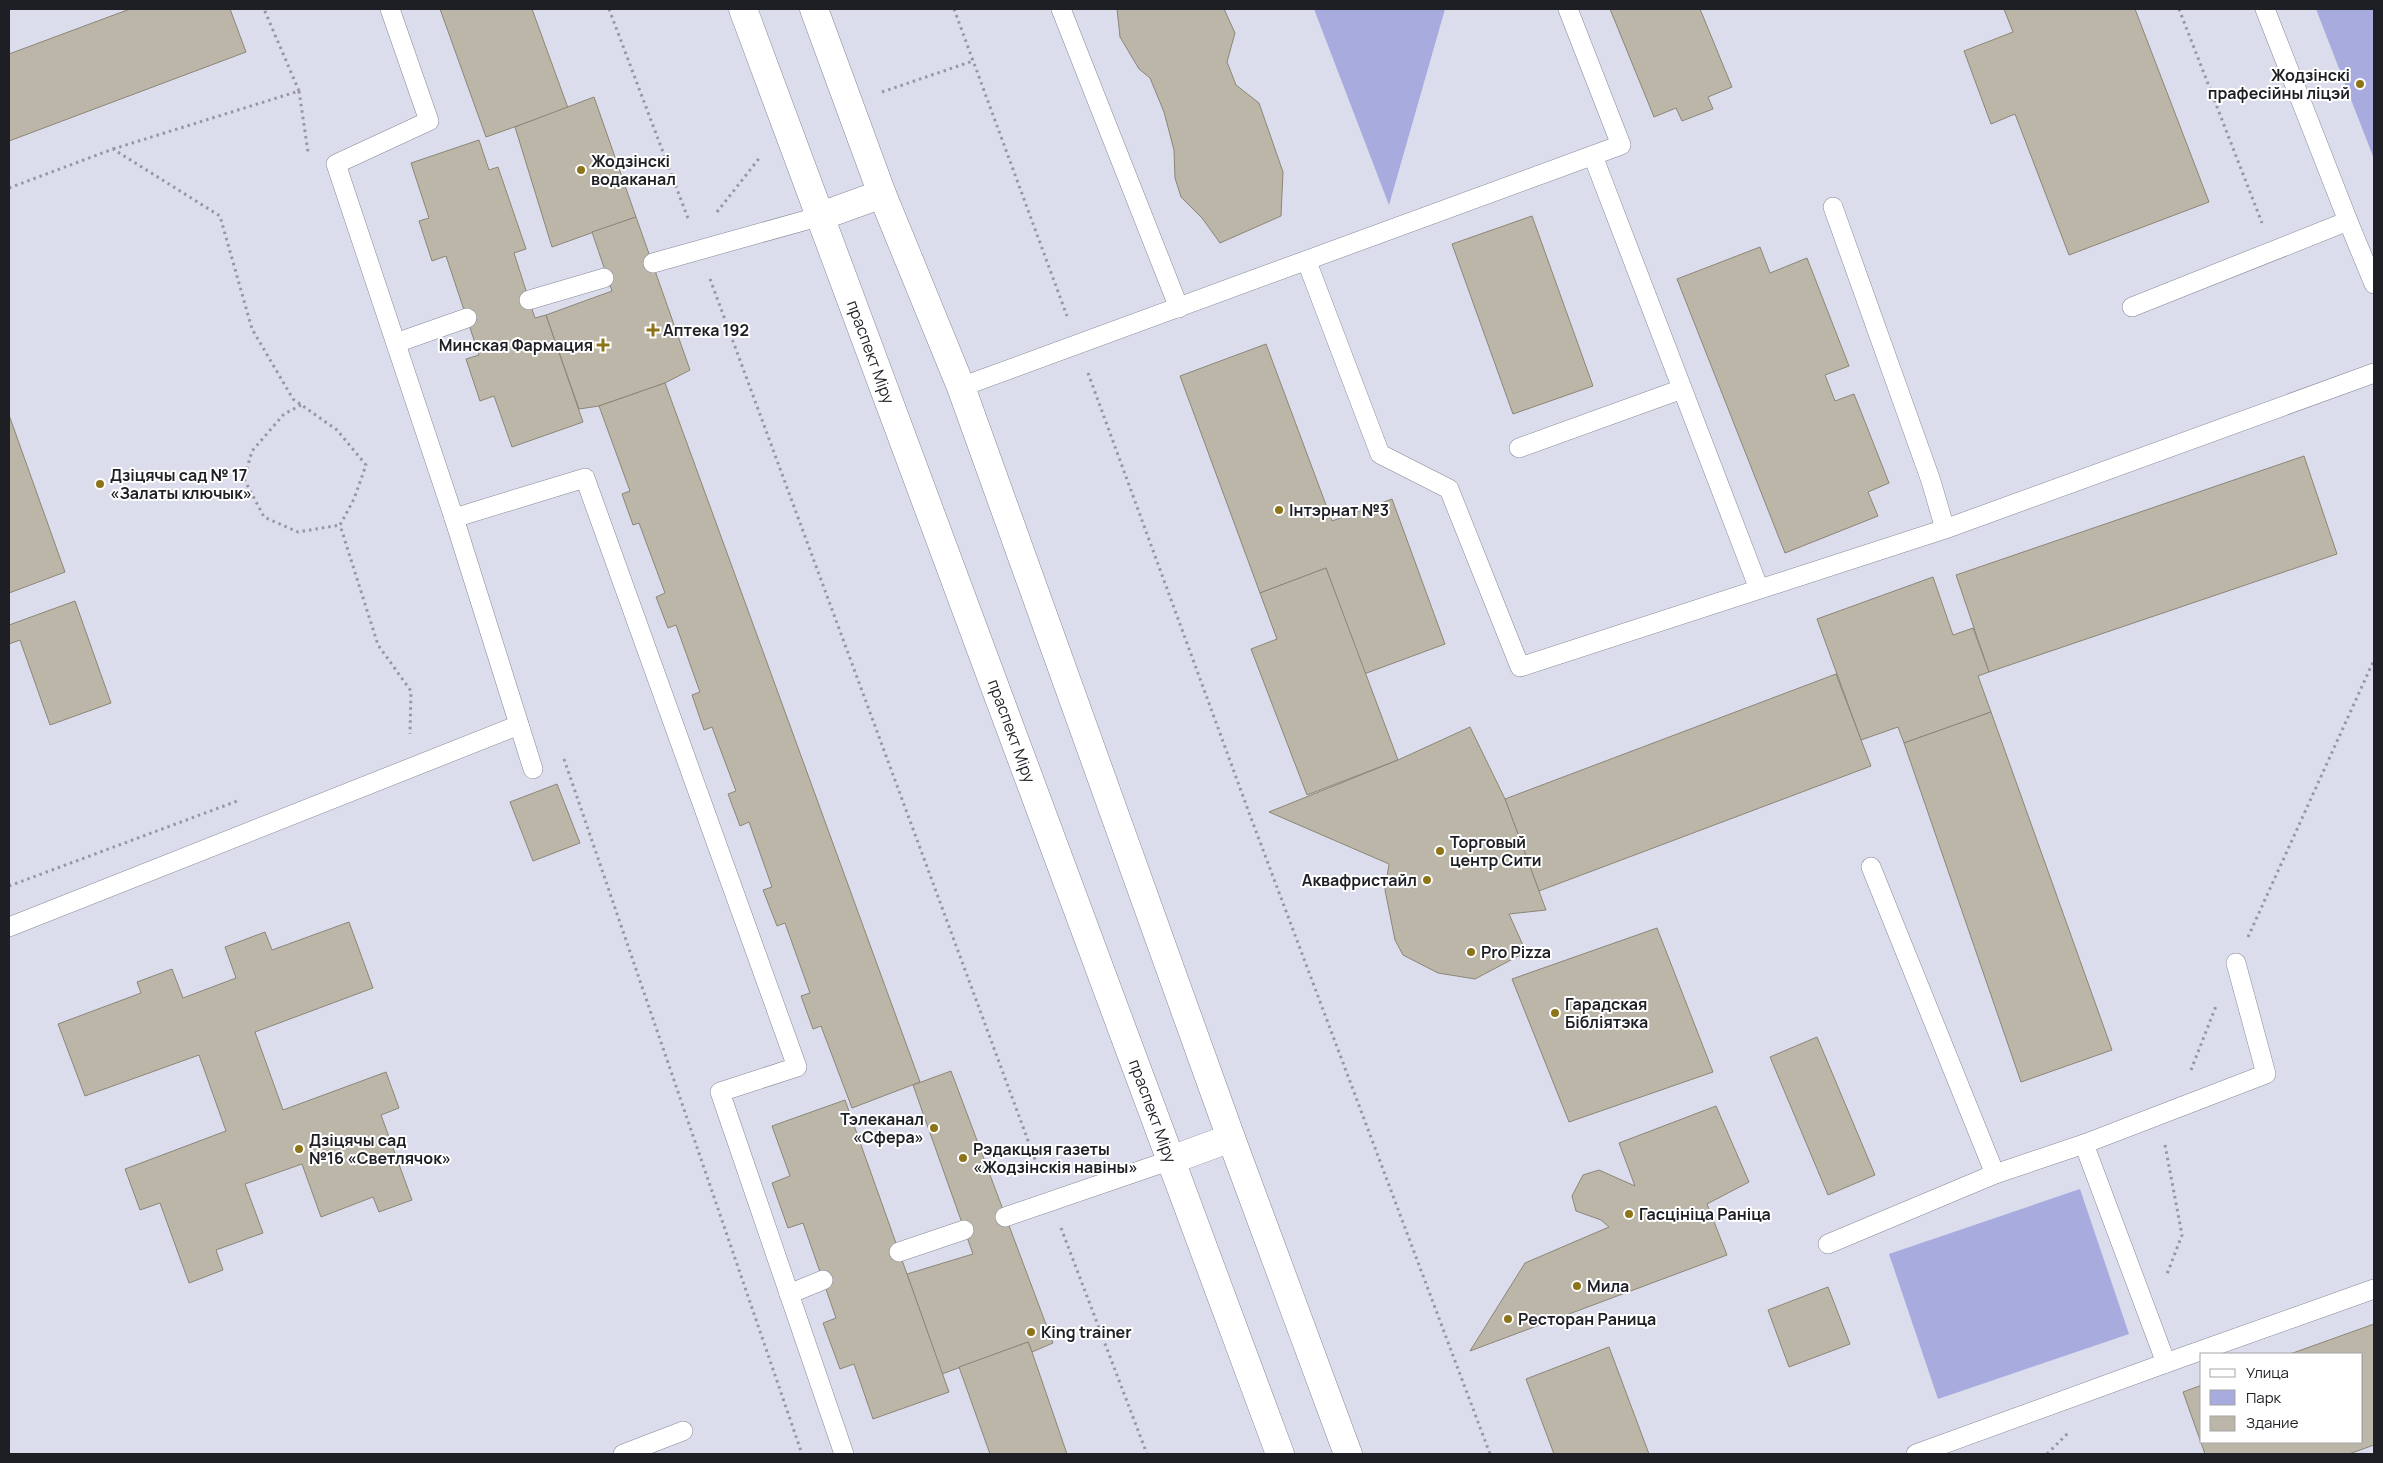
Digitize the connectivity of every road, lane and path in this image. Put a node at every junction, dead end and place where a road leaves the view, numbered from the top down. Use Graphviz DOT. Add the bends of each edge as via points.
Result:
graph roads {
  1 [pos="264,9"];
  2 [pos="390,9"];
  3 [pos="609,9"];
  4 [pos="743,9"];
  5 [pos="814,9"];
  6 [pos="954,9"];
  7 [pos="1061,9"];
  8 [pos="1568,9"];
  9 [pos="2179,9"];
  10 [pos="2265,9"];
  11 [pos="299,91"];
  12 [pos="113,149"];
  13 [pos="308,154"];
  14 [pos="1593,156"];
  15 [pos="9,188"];
  16 [pos="882,194"];
  17 [pos="1833,207"];
  18 [pos="821,216"];
  19 [pos="2348,221"];
  20 [pos="699,249"];
  21 [pos="2273,252"];
  22 [pos="1306,262"];
  23 [pos="653,263"];
  24 [pos="604,278"];
  25 [pos="2374,284"];
  26 [pos="529,300"];
  27 [pos="2132,307"];
  28 [pos="1178,308"];
  29 [pos="467,318"];
  30 [pos="396,343"];
  31 [pos="1078,344"];
  32 [pos="2374,373"];
  33 [pos="961,387"];
  34 [pos="1682,389"];
  35 [pos="301,405"];
  36 [pos="1519,448"];
  37 [pos="454,518"];
  38 [pos="340,525"];
  39 [pos="1945,529"];
  40 [pos="1759,589"];
  41 [pos="519,724"];
  42 [pos="419,733"];
  43 [pos="562,751"];
  44 [pos="533,769"];
  45 [pos="242,799"];
  46 [pos="1871,867"];
  47 [pos="9,886"];
  48 [pos="9,927"];
  49 [pos="2236,963"];
  50 [pos="1231,1138"];
  51 [pos="2084,1144"];
  52 [pos="1171,1160"];
  53 [pos="1995,1174"];
  54 [pos="1050,1201"];
  55 [pos="1005,1217"];
  56 [pos="964,1230"];
  57 [pos="1828,1244"];
  58 [pos="899,1252"];
  59 [pos="823,1280"];
  60 [pos="2374,1289"];
  61 [pos="789,1294"];
  62 [pos="2166,1363"];
  63 [pos="683,1431"];
  64 [pos="623,1454"];
  65 [pos="802,1454"];
  66 [pos="844,1454"];
  67 [pos="1147,1454"];
  68 [pos="1280,1454"];
  69 [pos="1348,1454"];
  70 [pos="1490,1454"];
  71 [pos="1916,1454"];
  1 -- 11 [label="path"];
  2 -- 30 [label="lane" via="429,121 336,164"];
  3 -- 20 [label="path"];
  4 -- 18 [label="main road, праспект Міру"];
  5 -- 16 [label="main road"];
  6 -- 31 [label="path"];
  7 -- 28 [label="lane"];
  8 -- 14 [label="lane" via="1621,145"];
  9 -- 21 [label="path"];
  10 -- 19 [label="lane"];
  11 -- 12 [label="path"];
  11 -- 13 [label="path"];
  12 -- 15 [label="path"];
  12 -- 35 [label="path" via="220,216 252,329 293,399"];
  14 -- 22 [label="lane"];
  14 -- 34 [label="lane"];
  16 -- 18 [label="main road"];
  16 -- 33 [label="main road"];
  17 -- 39 [label="lane" via="1931,481"];
  18 -- 20 [label="lane"];
  18 -- 52 [label="main road, праспект Міру"];
  19 -- 21 [label="lane"];
  19 -- 25 [label="lane"];
  20 -- 23 [label="lane"];
  20 -- 54 [label="path"];
  21 -- 27 [label="lane"];
  22 -- 28 [label="lane"];
  22 -- 40 [label="lane" via="1380,454 1449,489 1520,667"];
  24 -- 26 [label="lane"];
  28 -- 31 [label="lane"];
  29 -- 30 [label="lane"];
  30 -- 37 [label="lane"];
  31 -- 33 [label="lane"];
  31 -- 70 [label="path"];
  32 -- 39 [label="lane"];
  33 -- 50 [label="main road"];
  34 -- 36 [label="lane"];
  34 -- 40 [label="lane"];
  35 -- 38 [label="path" via="338,430 366,465 354,499"];
  35 -- 38 [label="path" via="284,414 252,451 244,480 264,517 298,532"];
  37 -- 41 [label="lane"];
  37 -- 61 [label="lane" via="586,478 796,1067 720,1092"];
  38 -- 42 [label="path" via="378,644 411,691 410,737"];
  39 -- 40 [label="lane"];
  41 -- 44 [label="lane"];
  41 -- 48 [label="lane"];
  43 -- 65 [label="path"];
  45 -- 47 [label="path"];
  46 -- 53 [label="lane"];
  49 -- 51 [label="lane" via="2266,1074"];
  50 -- 52 [label="main road"];
  50 -- 69 [label="main road"];
  51 -- 53 [label="lane"];
  51 -- 62 [label="lane"];
  52 -- 54 [label="lane"];
  52 -- 68 [label="main road, праспект Міру"];
  53 -- 57 [label="lane"];
  54 -- 55 [label="lane"];
  54 -- 67 [label="path"];
  56 -- 58 [label="lane"];
  59 -- 61 [label="lane"];
  60 -- 62 [label="lane"];
  61 -- 66 [label="lane"];
  62 -- 71 [label="lane"];
  63 -- 64 [label="lane"];
}
